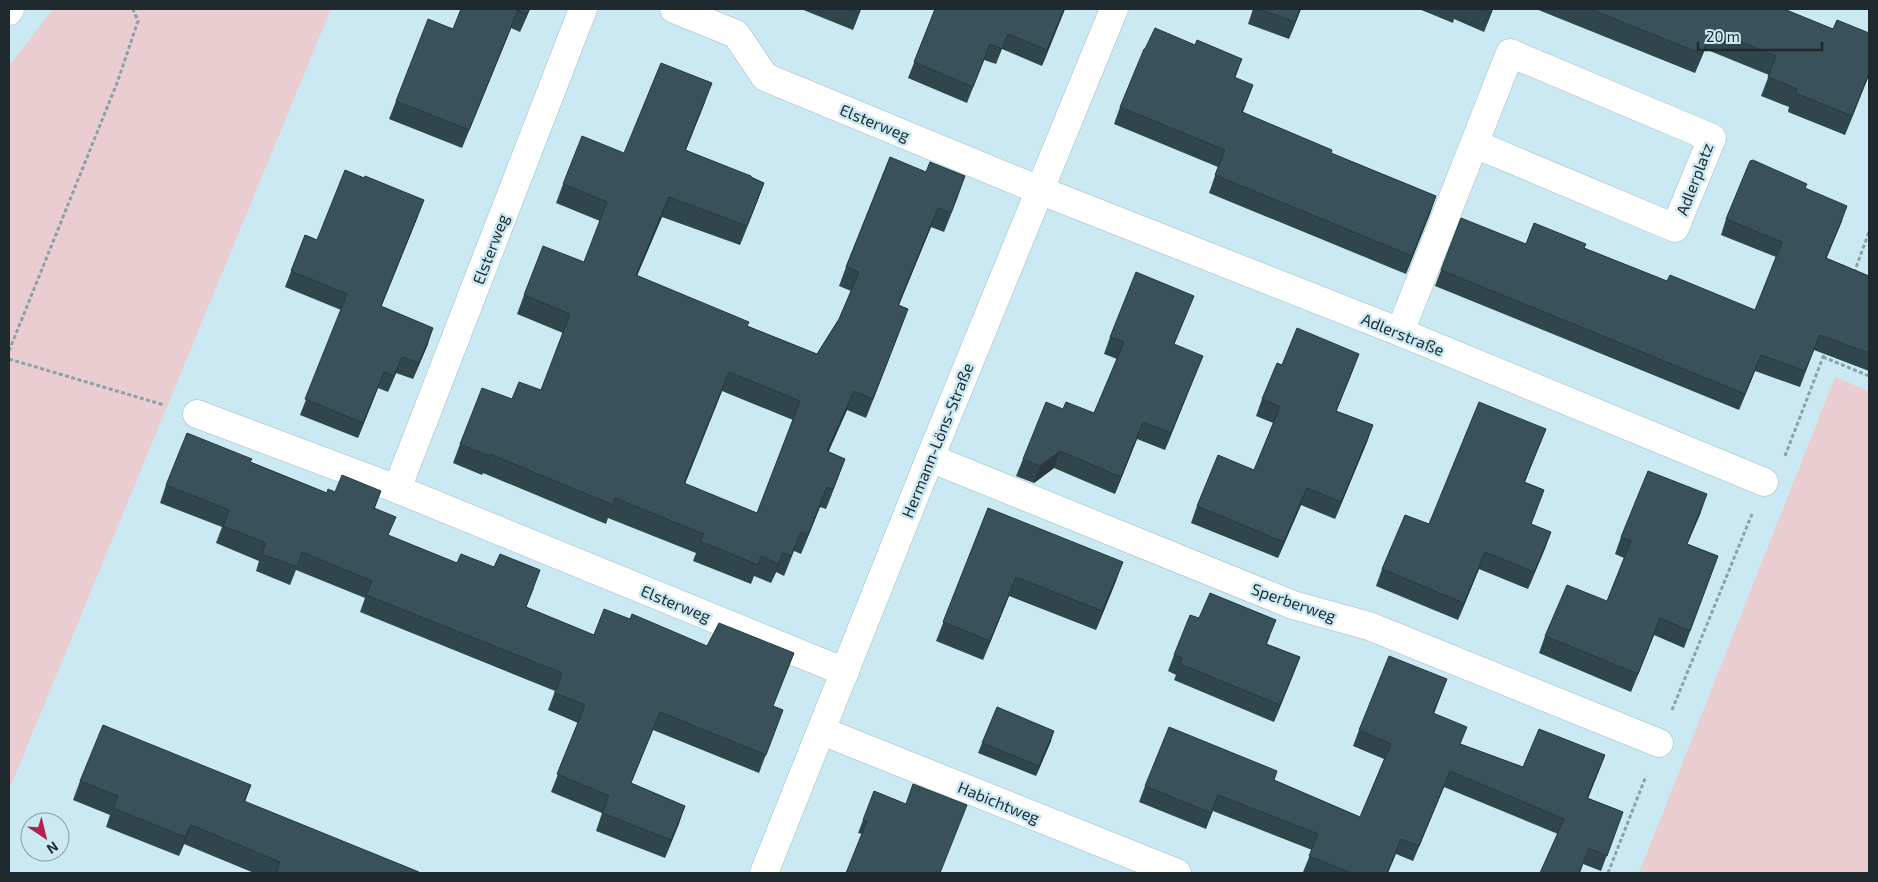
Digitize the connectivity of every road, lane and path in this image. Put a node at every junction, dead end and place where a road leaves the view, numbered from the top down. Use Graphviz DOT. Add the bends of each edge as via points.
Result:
graph roads {
  1 [pos="133,9"];
  2 [pos="583,9"];
  3 [pos="674,9"];
  4 [pos="1114,9"];
  5 [pos="1475,144"];
  6 [pos="1039,190"];
  7 [pos="1869,232"];
  8 [pos="1853,276"];
  9 [pos="1400,332"];
  10 [pos="1826,348"];
  11 [pos="9,351"];
  12 [pos="1823,357"];
  13 [pos="9,359"];
  14 [pos="1869,376"];
  15 [pos="197,414"];
  16 [pos="930,458"];
  17 [pos="1764,482"];
  18 [pos="397,489"];
  19 [pos="845,672"];
  20 [pos="822,731"];
  21 [pos="1659,743"];
  22 [pos="764,873"];
  23 [pos="1177,873"];
  24 [pos="1608,873"];
  1 -- 11 [label="path" via="138,21 117,83"];
  2 -- 18 [label="street, Elsterweg"];
  3 -- 6 [label="street, Elsterweg" via="736,34 765,77"];
  4 -- 6 [label="street, Hermann-Löns-Straße"];
  5 -- 5 [label="street, Adlerplatz" via="1510,53 1712,138 1674,228"];
  5 -- 9 [label="street, Adlerplatz"];
  6 -- 9 [label="street, Adlerstraße"];
  6 -- 16 [label="street, Hermann-Löns-Straße"];
  7 -- 8 [label="path"];
  9 -- 17 [label="street, Adlerstraße"];
  10 -- 12 [label="path"];
  12 -- 14 [label="path"];
  12 -- 17 [label="path" via="1777,477"];
  13 -- 15 [label="path"];
  15 -- 18 [label="street, Elsterweg"];
  16 -- 19 [label="street, Hermann-Löns-Straße"];
  16 -- 21 [label="street, Sperberweg" via="1293,605 1369,626"];
  17 -- 21 [label="path"];
  18 -- 19 [label="street, Elsterweg"];
  19 -- 20 [label="street, Hermann-Löns-Straße"];
  20 -- 22 [label="street, Hermann-Löns-Straße"];
  20 -- 23 [label="street, Habichtweg"];
  21 -- 24 [label="path"];
}
